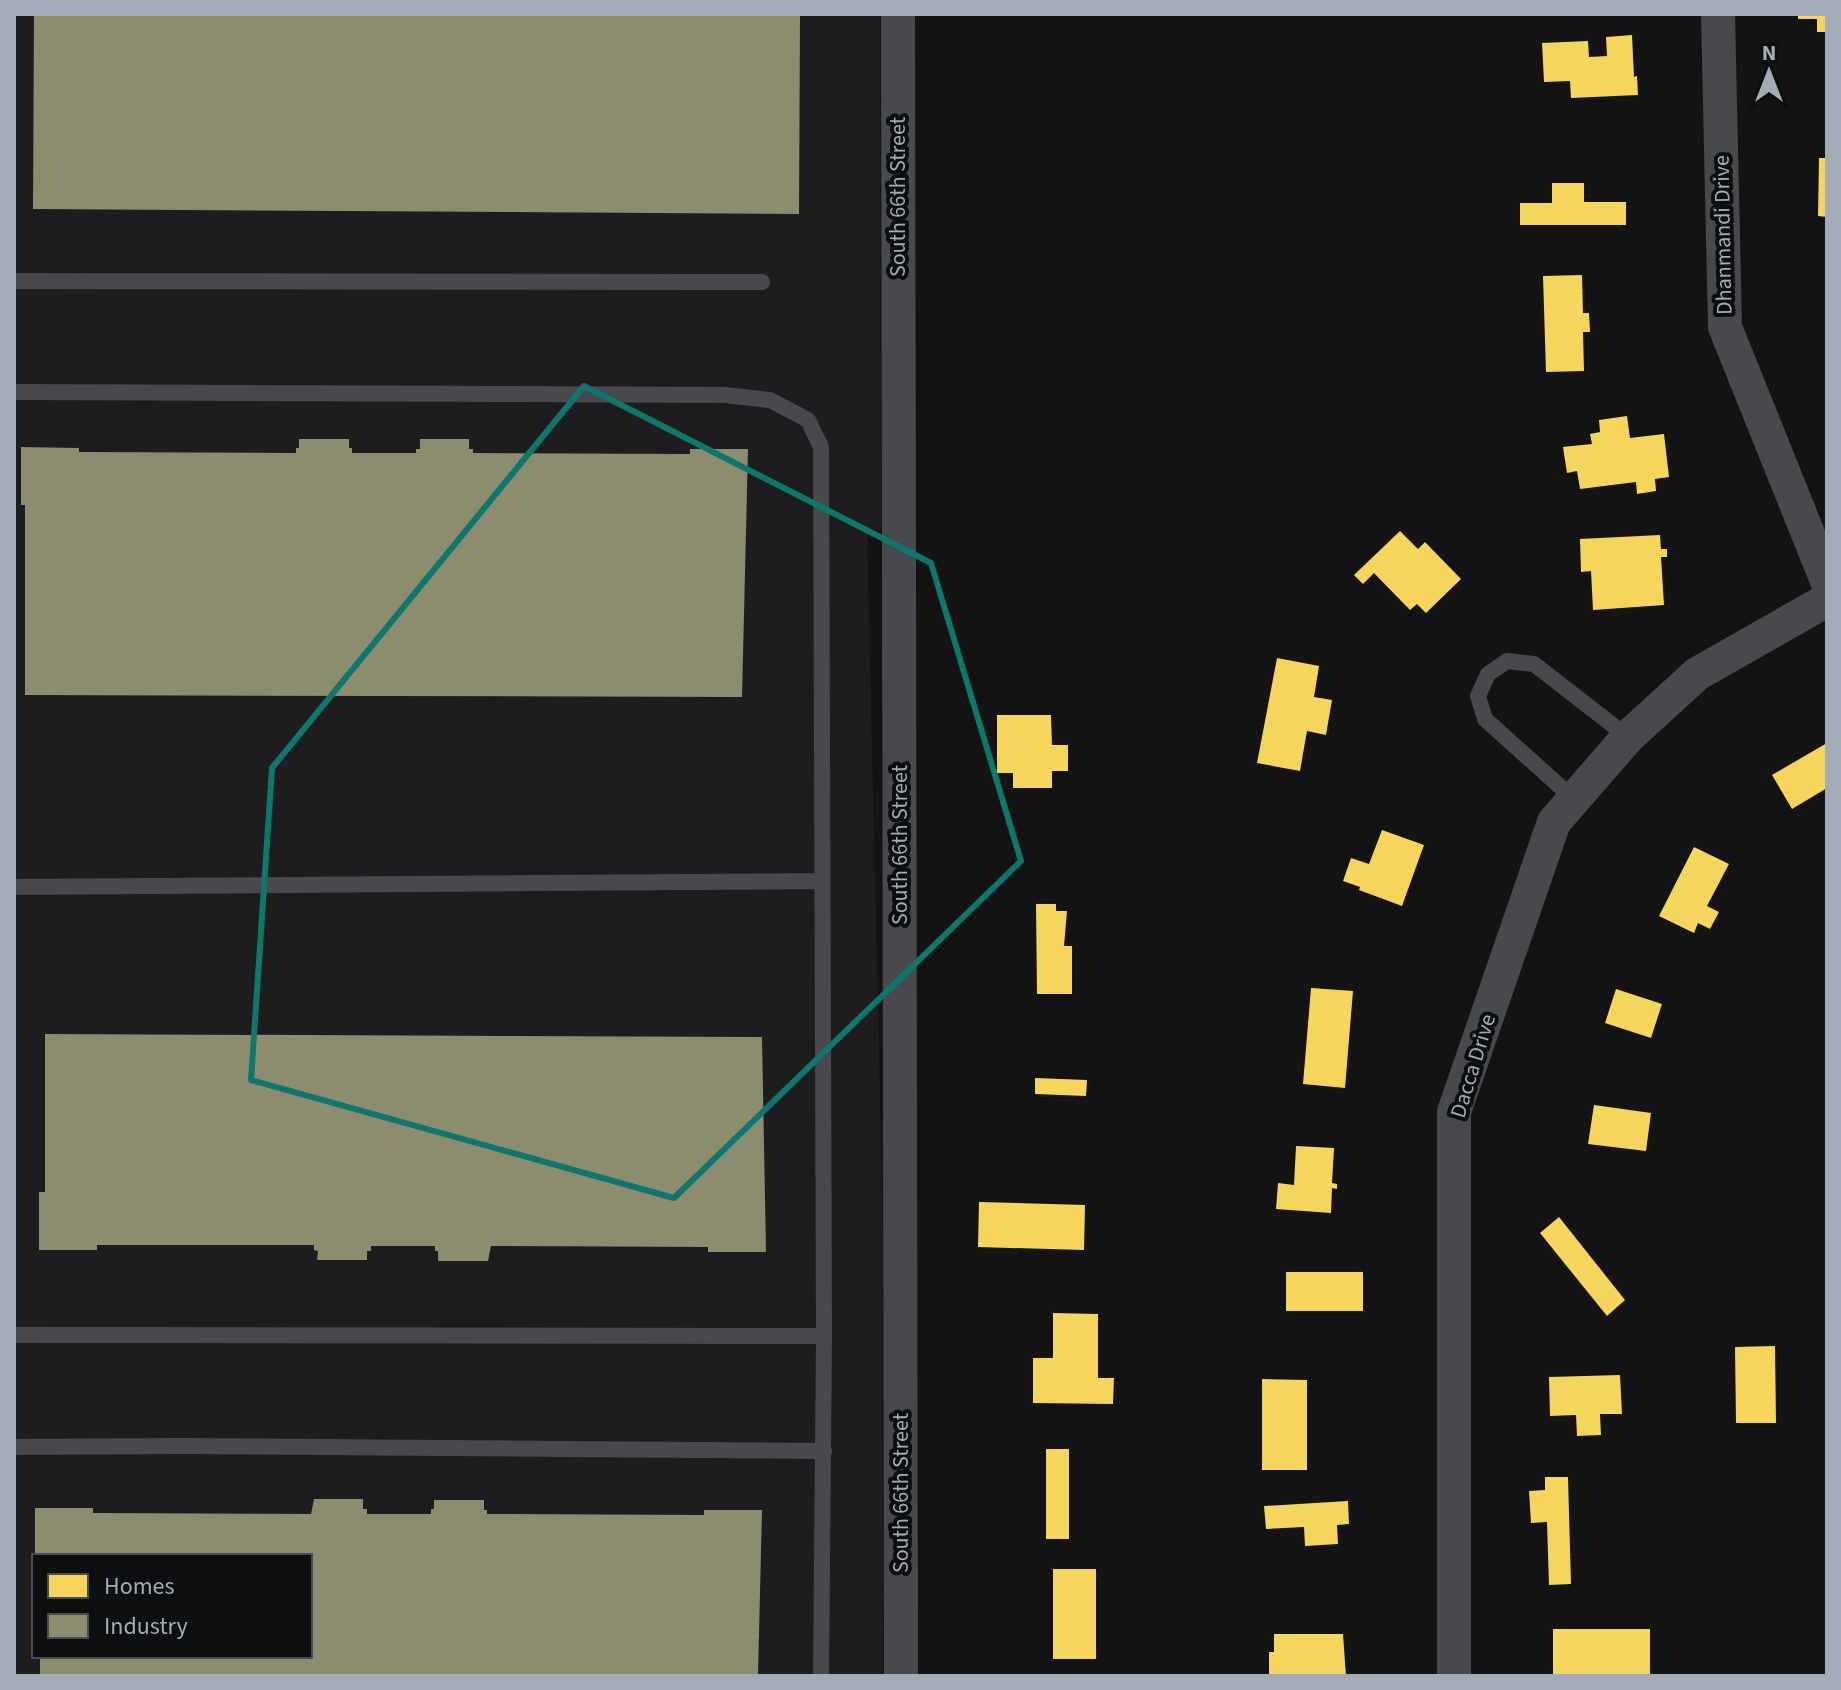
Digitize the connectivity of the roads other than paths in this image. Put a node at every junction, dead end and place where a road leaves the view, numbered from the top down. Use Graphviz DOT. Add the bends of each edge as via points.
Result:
graph roads {
  1 [pos="898,14"];
  2 [pos="1718,14"];
  3 [pos="14,281"];
  4 [pos="762,282"];
  5 [pos="14,392"];
  6 [pos="1827,581"];
  7 [pos="1827,600"];
  8 [pos="1628,737"];
  9 [pos="1575,800"];
  10 [pos="822,881"];
  11 [pos="14,887"];
  12 [pos="14,1335"];
  13 [pos="824,1336"];
  14 [pos="14,1447"];
  15 [pos="824,1451"];
  16 [pos="821,1676"];
  17 [pos="901,1676"];
  18 [pos="1454,1676"];
  1 -- 17 [label="street, South 66th Street"];
  2 -- 6 [label="street, Dhanmandi Drive" via="1725,327"];
  3 -- 4 [label="lane"];
  5 -- 10 [label="lane" via="725,395 770,400 808,420 821,447"];
  7 -- 8 [label="street, Dacca Drive" via="1697,674"];
  8 -- 9 [label="street, Dacca Drive"];
  8 -- 9 [label="lane" via="1534,664 1507,661 1488,674 1478,696 1485,719"];
  9 -- 18 [label="street, Dacca Drive" via="1554,822 1454,1112"];
  10 -- 11 [label="lane"];
  10 -- 13 [label="lane"];
  12 -- 13 [label="lane"];
  13 -- 15 [label="lane"];
  14 -- 15 [label="lane"];
  15 -- 16 [label="lane"];
}
